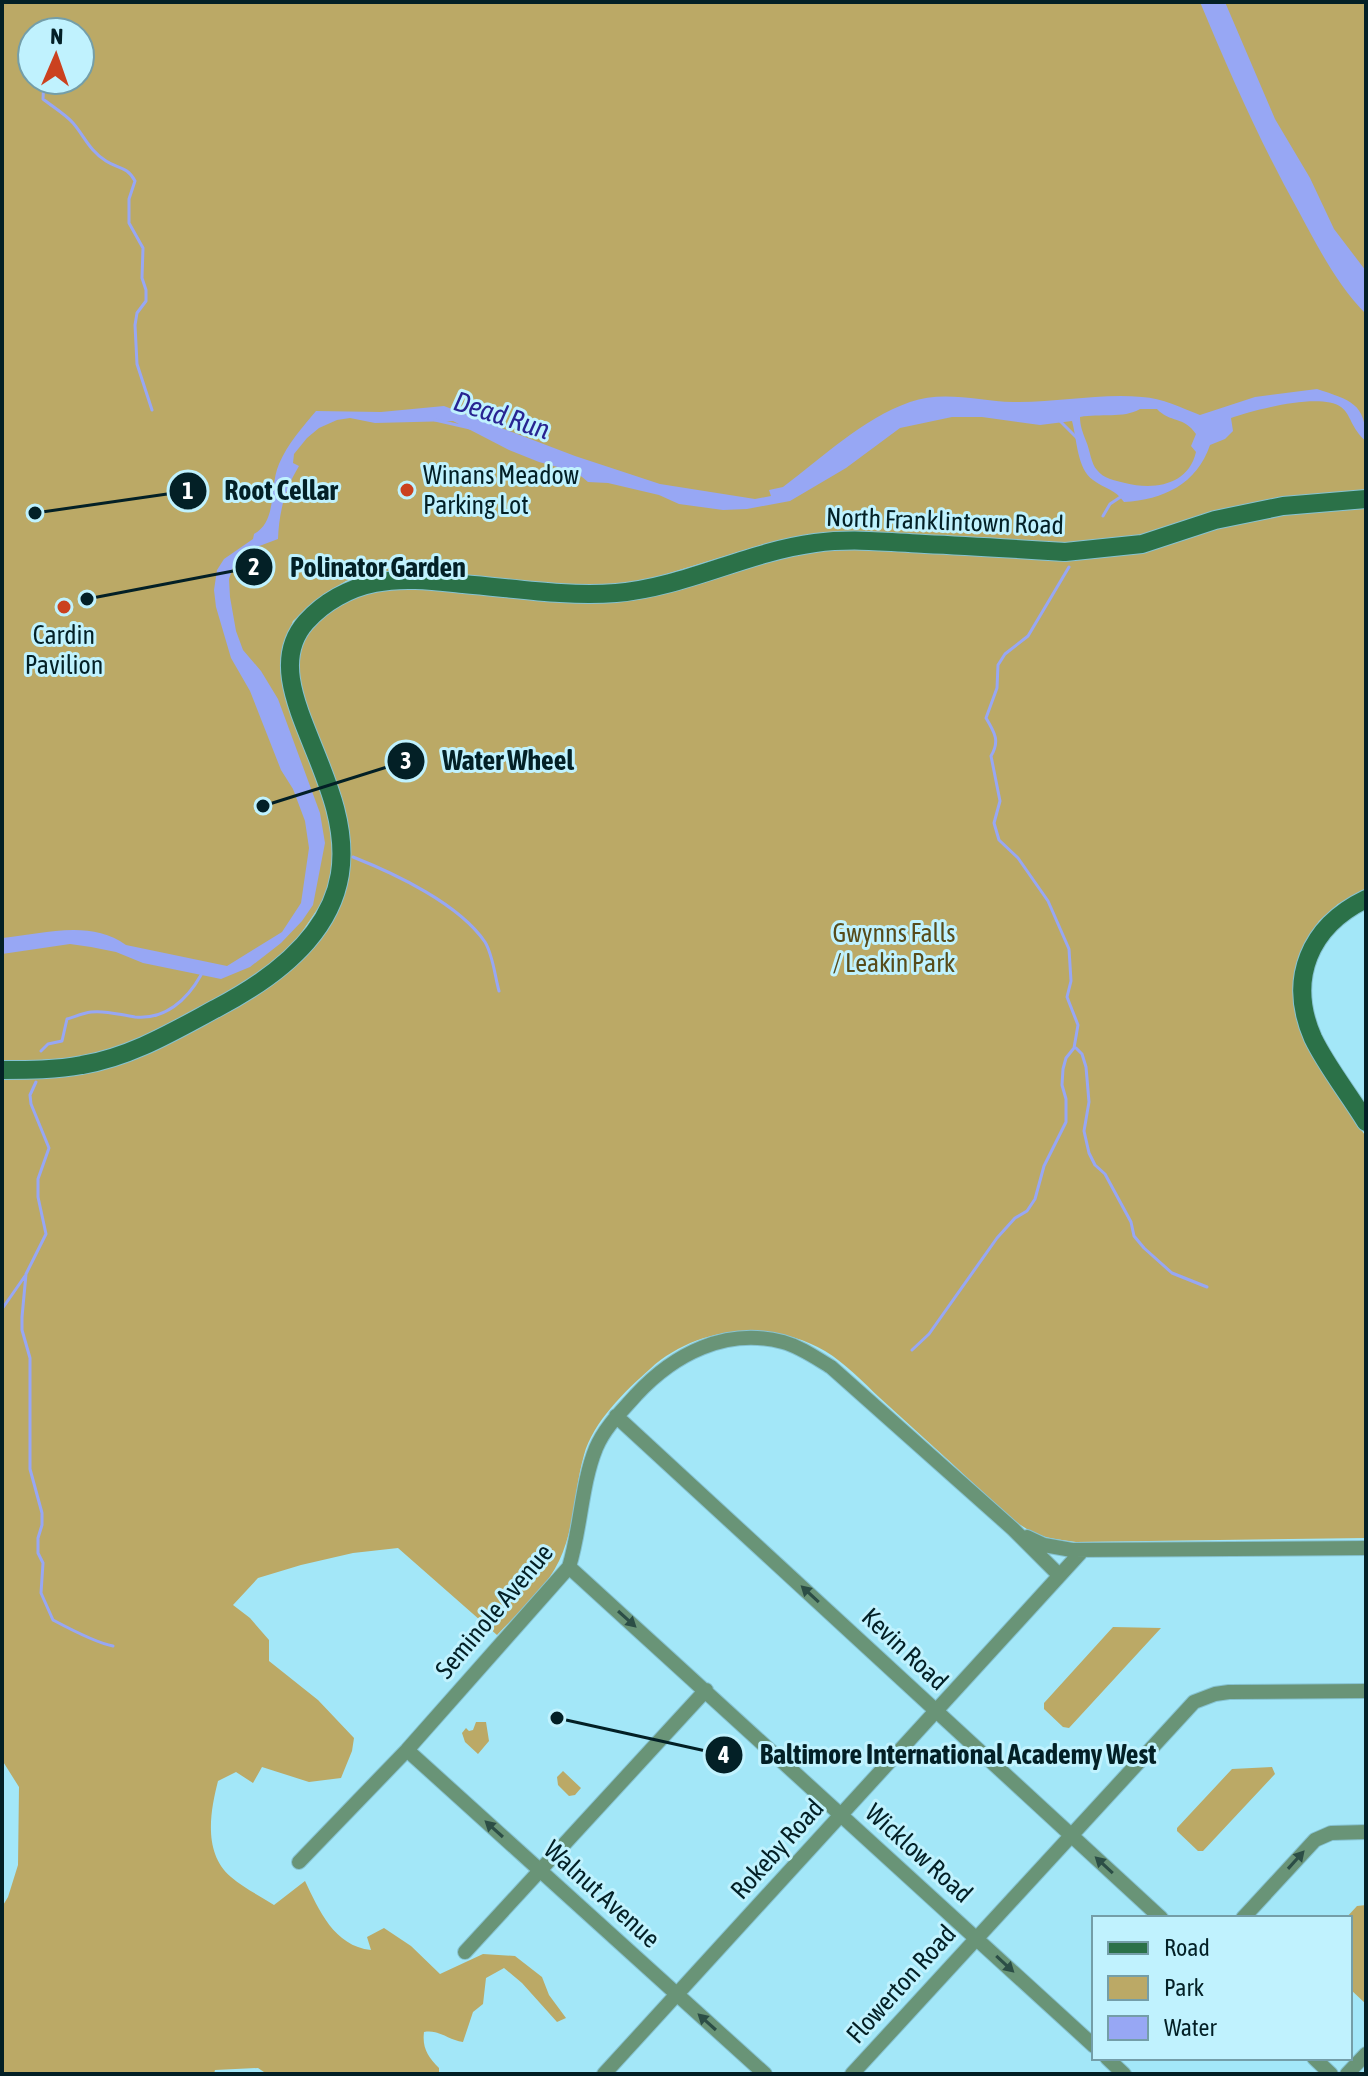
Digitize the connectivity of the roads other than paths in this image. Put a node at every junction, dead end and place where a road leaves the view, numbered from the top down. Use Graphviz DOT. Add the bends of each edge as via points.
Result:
graph roads {
  1 [pos="1366,499"];
  2 [pos="1366,899"];
  3 [pos="2,1070"];
  4 [pos="1366,1122"];
  5 [pos="616,1416"];
  6 [pos="1013,1529"];
  7 [pos="1366,1548"];
  8 [pos="1083,1550"];
  9 [pos="569,1567"];
  10 [pos="1059,1575"];
  11 [pos="706,1690"];
  12 [pos="1366,1691"];
  13 [pos="936,1711"];
  14 [pos="407,1750"];
  15 [pos="841,1815"];
  16 [pos="1366,1832"];
  17 [pos="1070,1834"];
  18 [pos="299,1862"];
  19 [pos="541,1872"];
  20 [pos="1159,1916"];
  21 [pos="1245,1916"];
  22 [pos="976,1938"];
  23 [pos="465,1952"];
  24 [pos="677,1994"];
  25 [pos="1092,2044"];
  26 [pos="1366,2054"];
  27 [pos="1316,2060"];
  28 [pos="604,2074"];
  29 [pos="765,2074"];
  30 [pos="852,2074"];
  31 [pos="1331,2074"];
  32 [pos="1347,2074"];
  1 -- 3 [label="street, North Franklintown Road" via="1283,506 1215,520 1142,544 1088,551 818,542 617,593 413,580 354,588 307,621 288,657 291,685 341,832 342,867 327,915 283,965 245,993 147,1044 82,1065"];
  2 -- 4 [label="street" via="1323,929 1303,983 1314,1039"];
  5 -- 6 [label="street, Seminole Avenue" via="648,1383 691,1352 727,1340 782,1342 831,1367"];
  5 -- 9 [label="street, Seminole Avenue" via="590,1465"];
  13 -- 5 [label="street, Kevin Road, one-way"];
  6 -- 8 [label="street" via="1044,1545"];
  6 -- 10 [label="street, Seminole Avenue"];
  7 -- 8 [label="street"];
  8 -- 10 [label="street, Rokeby Road"];
  9 -- 11 [label="street, Wicklow Road, one-way"];
  9 -- 14 [label="street, Seminole Avenue"];
  10 -- 13 [label="street, Rokeby Road"];
  11 -- 15 [label="street, Wicklow Road"];
  11 -- 19 [label="street"];
  12 -- 17 [label="street, Flowerton Road" via="1229,1692 1203,1697 1185,1709"];
  13 -- 15 [label="street, Rokeby Road"];
  13 -- 17 [label="street, Kevin Road"];
  14 -- 18 [label="street, Seminole Avenue"];
  19 -- 14 [label="street, Walnut Avenue, one-way"];
  15 -- 22 [label="street, Wicklow Road"];
  15 -- 24 [label="street, Rokeby Road"];
  21 -- 16 [label="street, one-way" via="1321,1835"];
  20 -- 17 [label="street, Kevin Road, one-way"];
  17 -- 22 [label="street, Flowerton Road"];
  19 -- 23 [label="street"];
  19 -- 24 [label="street, Walnut Avenue"];
  22 -- 25 [label="street, Wicklow Road, one-way"];
  22 -- 30 [label="street, Flowerton Road"];
  24 -- 28 [label="street, Rokeby Road"];
  29 -- 24 [label="street, Walnut Avenue, one-way"];
  26 -- 32 [label="street"];
  27 -- 31 [label="street"];
}
